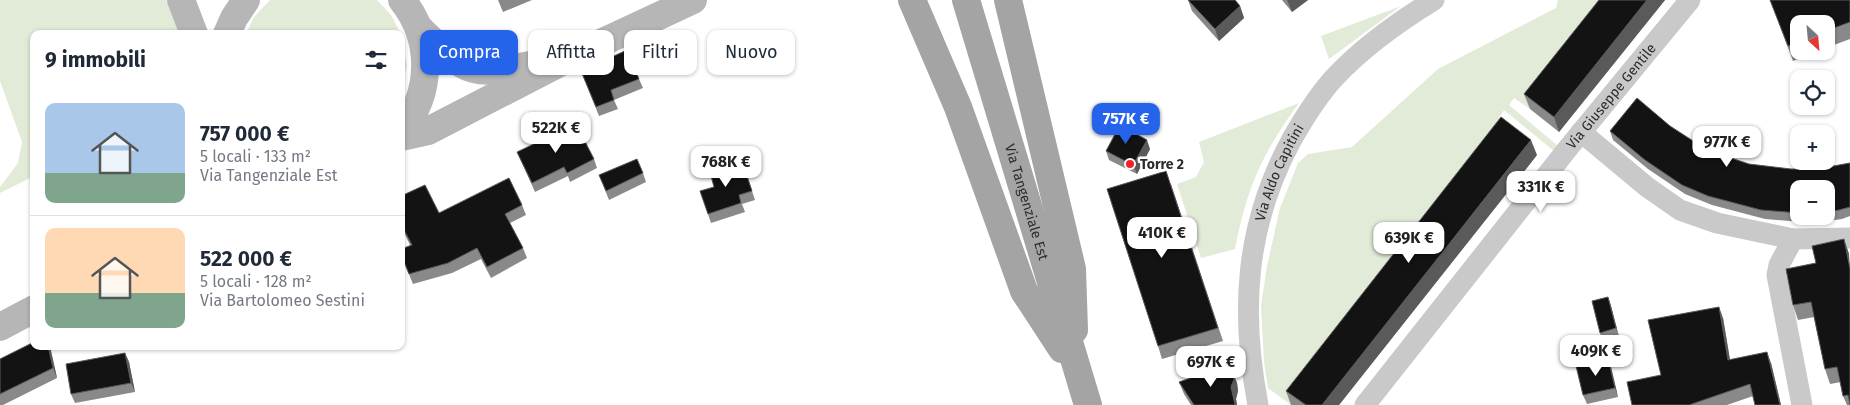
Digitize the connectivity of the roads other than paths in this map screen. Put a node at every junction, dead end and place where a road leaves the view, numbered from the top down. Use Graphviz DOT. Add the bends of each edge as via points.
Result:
graph roads {
  1 [pos="181,0"];
  2 [pos="246,0"];
  3 [pos="693,0"];
  4 [pos="912,0"];
  5 [pos="966,0"];
  6 [pos="1008,0"];
  7 [pos="1434,0"];
  8 [pos="1690,0"];
  9 [pos="409,9"];
  10 [pos="192,30"];
  11 [pos="229,30"];
  12 [pos="614,37"];
  13 [pos="528,66"];
  14 [pos="536,75"];
  15 [pos="405,126"];
  16 [pos="1581,132"];
  17 [pos="405,137"];
  18 [pos="1850,238"];
  19 [pos="1792,239"];
  20 [pos="30,312"];
  21 [pos="0,327"];
  22 [pos="1075,366"];
  23 [pos="1088,405"];
  24 [pos="1258,405"];
  25 [pos="1365,405"];
  26 [pos="1802,405"];
  1 -- 10 [label="main road"];
  2 -- 11 [label="main road"];
  3 -- 12 [label="main road"];
  4 -- 22 [label="main road" via="958,107 1024,291"];
  5 -- 22 [label="main road, Via Tangenziale Est"];
  6 -- 22 [label="main road" via="1072,269"];
  7 -- 24 [label="street, Via Aldo Capitini" via="1375,41 1334,78 1311,107 1279,164 1254,241 1248,283 1249,345"];
  8 -- 16 [label="street, Via Giuseppe Gentile"];
  9 -- 13 [label="main road" via="449,58 476,70 499,72"];
  9 -- 15 [label="main road" via="425,53 425,77 417,106"];
  14 -- 17 [label="main road" via="428,130"];
  16 -- 19 [label="street" via="1680,210 1717,223"];
  16 -- 25 [label="street, Via Giuseppe Gentile"];
  18 -- 19 [label="street"];
  19 -- 26 [label="street" via="1777,275"];
  20 -- 21 [label="main road"];
  22 -- 23 [label="main road, Via Tangenziale Est"];
}
